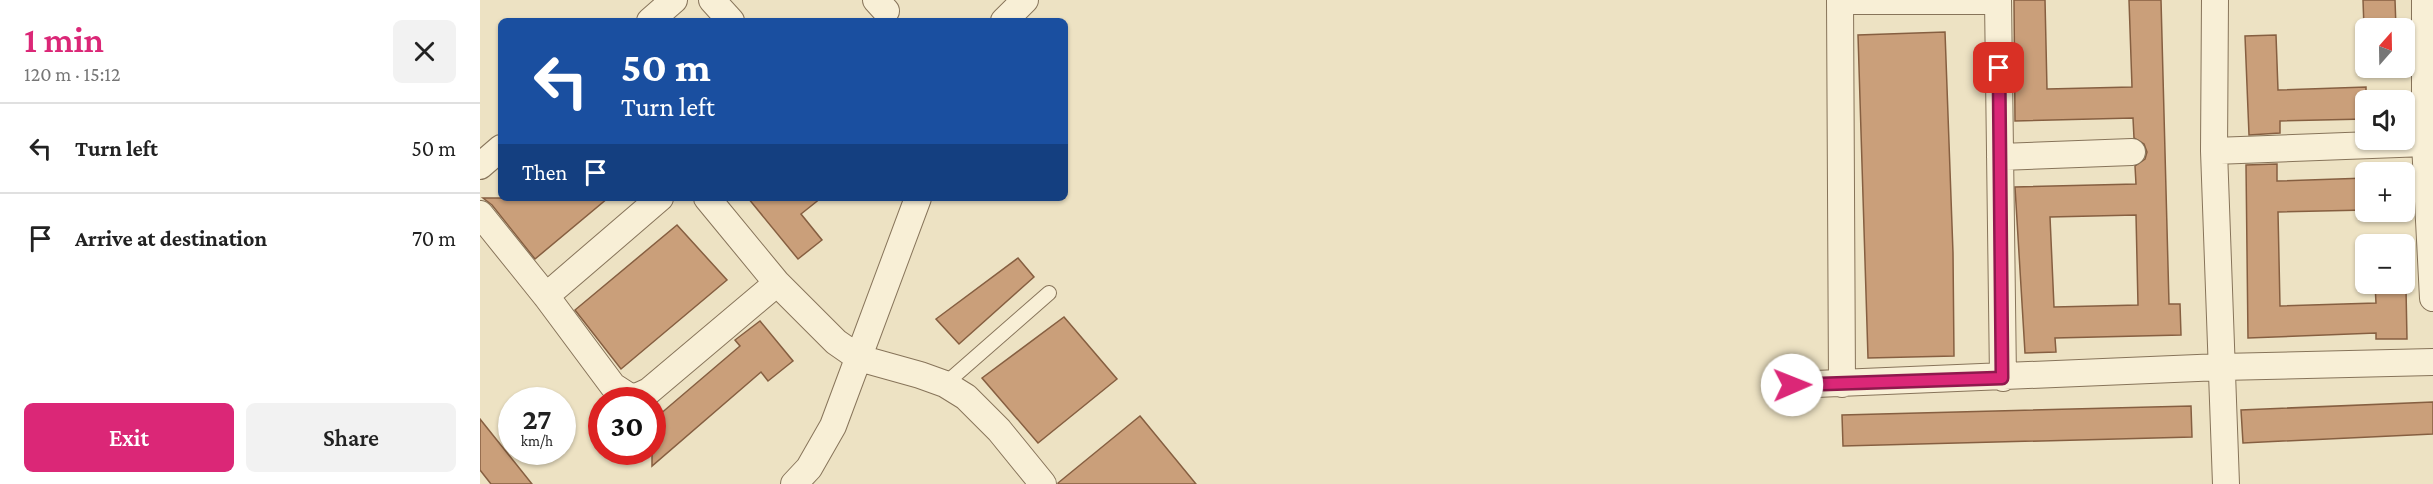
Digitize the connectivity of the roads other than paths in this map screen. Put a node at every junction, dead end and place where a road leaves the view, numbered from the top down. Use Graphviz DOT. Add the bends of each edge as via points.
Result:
graph roads {
  1 [pos="674,0"];
  2 [pos="712,0"];
  3 [pos="1025,0"];
  4 [pos="1840,0"];
  5 [pos="1998,0"];
  6 [pos="2215,0"];
  7 [pos="2426,0"];
  8 [pos="653,18"];
  9 [pos="728,18"];
  10 [pos="1007,18"];
  11 [pos="2425,143"];
  12 [pos="498,151"];
  13 [pos="2214,151"];
  14 [pos="2132,152"];
  15 [pos="2000,157"];
  16 [pos="480,166"];
  17 [pos="657,201"];
  18 [pos="709,201"];
  19 [pos="917,201"];
  20 [pos="480,214"];
  21 [pos="777,283"];
  22 [pos="1049,293"];
  23 [pos="546,296"];
  24 [pos="2433,297"];
  25 [pos="859,358"];
  26 [pos="2433,362"];
  27 [pos="2221,367"];
  28 [pos="2002,378"];
  29 [pos="945,384"];
  30 [pos="1842,384"];
  31 [pos="1792,385"];
  32 [pos="794,484"];
  33 [pos="1043,484"];
  34 [pos="2226,484"];
  1 -- 8 [label="street"];
  2 -- 9 [label="street"];
  3 -- 10 [label="street"];
  4 -- 5 [label="street"];
  4 -- 30 [label="street"];
  5 -- 15 [label="street"];
  6 -- 13 [label="street"];
  7 -- 11 [label="street"];
  11 -- 13 [label="street"];
  11 -- 24 [label="street"];
  12 -- 16 [label="street"];
  13 -- 27 [label="street"];
  14 -- 15 [label="street"];
  15 -- 28 [label="street"];
  17 -- 23 [label="street"];
  18 -- 21 [label="street"];
  19 -- 25 [label="street"];
  20 -- 23 [label="street"];
  21 -- 23 [label="street" via="649,391 630,397 613,386"];
  21 -- 25 [label="street" via="836,342"];
  22 -- 29 [label="lane"];
  25 -- 29 [label="street"];
  25 -- 32 [label="street" via="833,426"];
  26 -- 27 [label="street"];
  27 -- 28 [label="street"];
  27 -- 34 [label="street"];
  28 -- 30 [label="street"];
  29 -- 33 [label="street" via="966,397"];
  30 -- 31 [label="street"];
}
